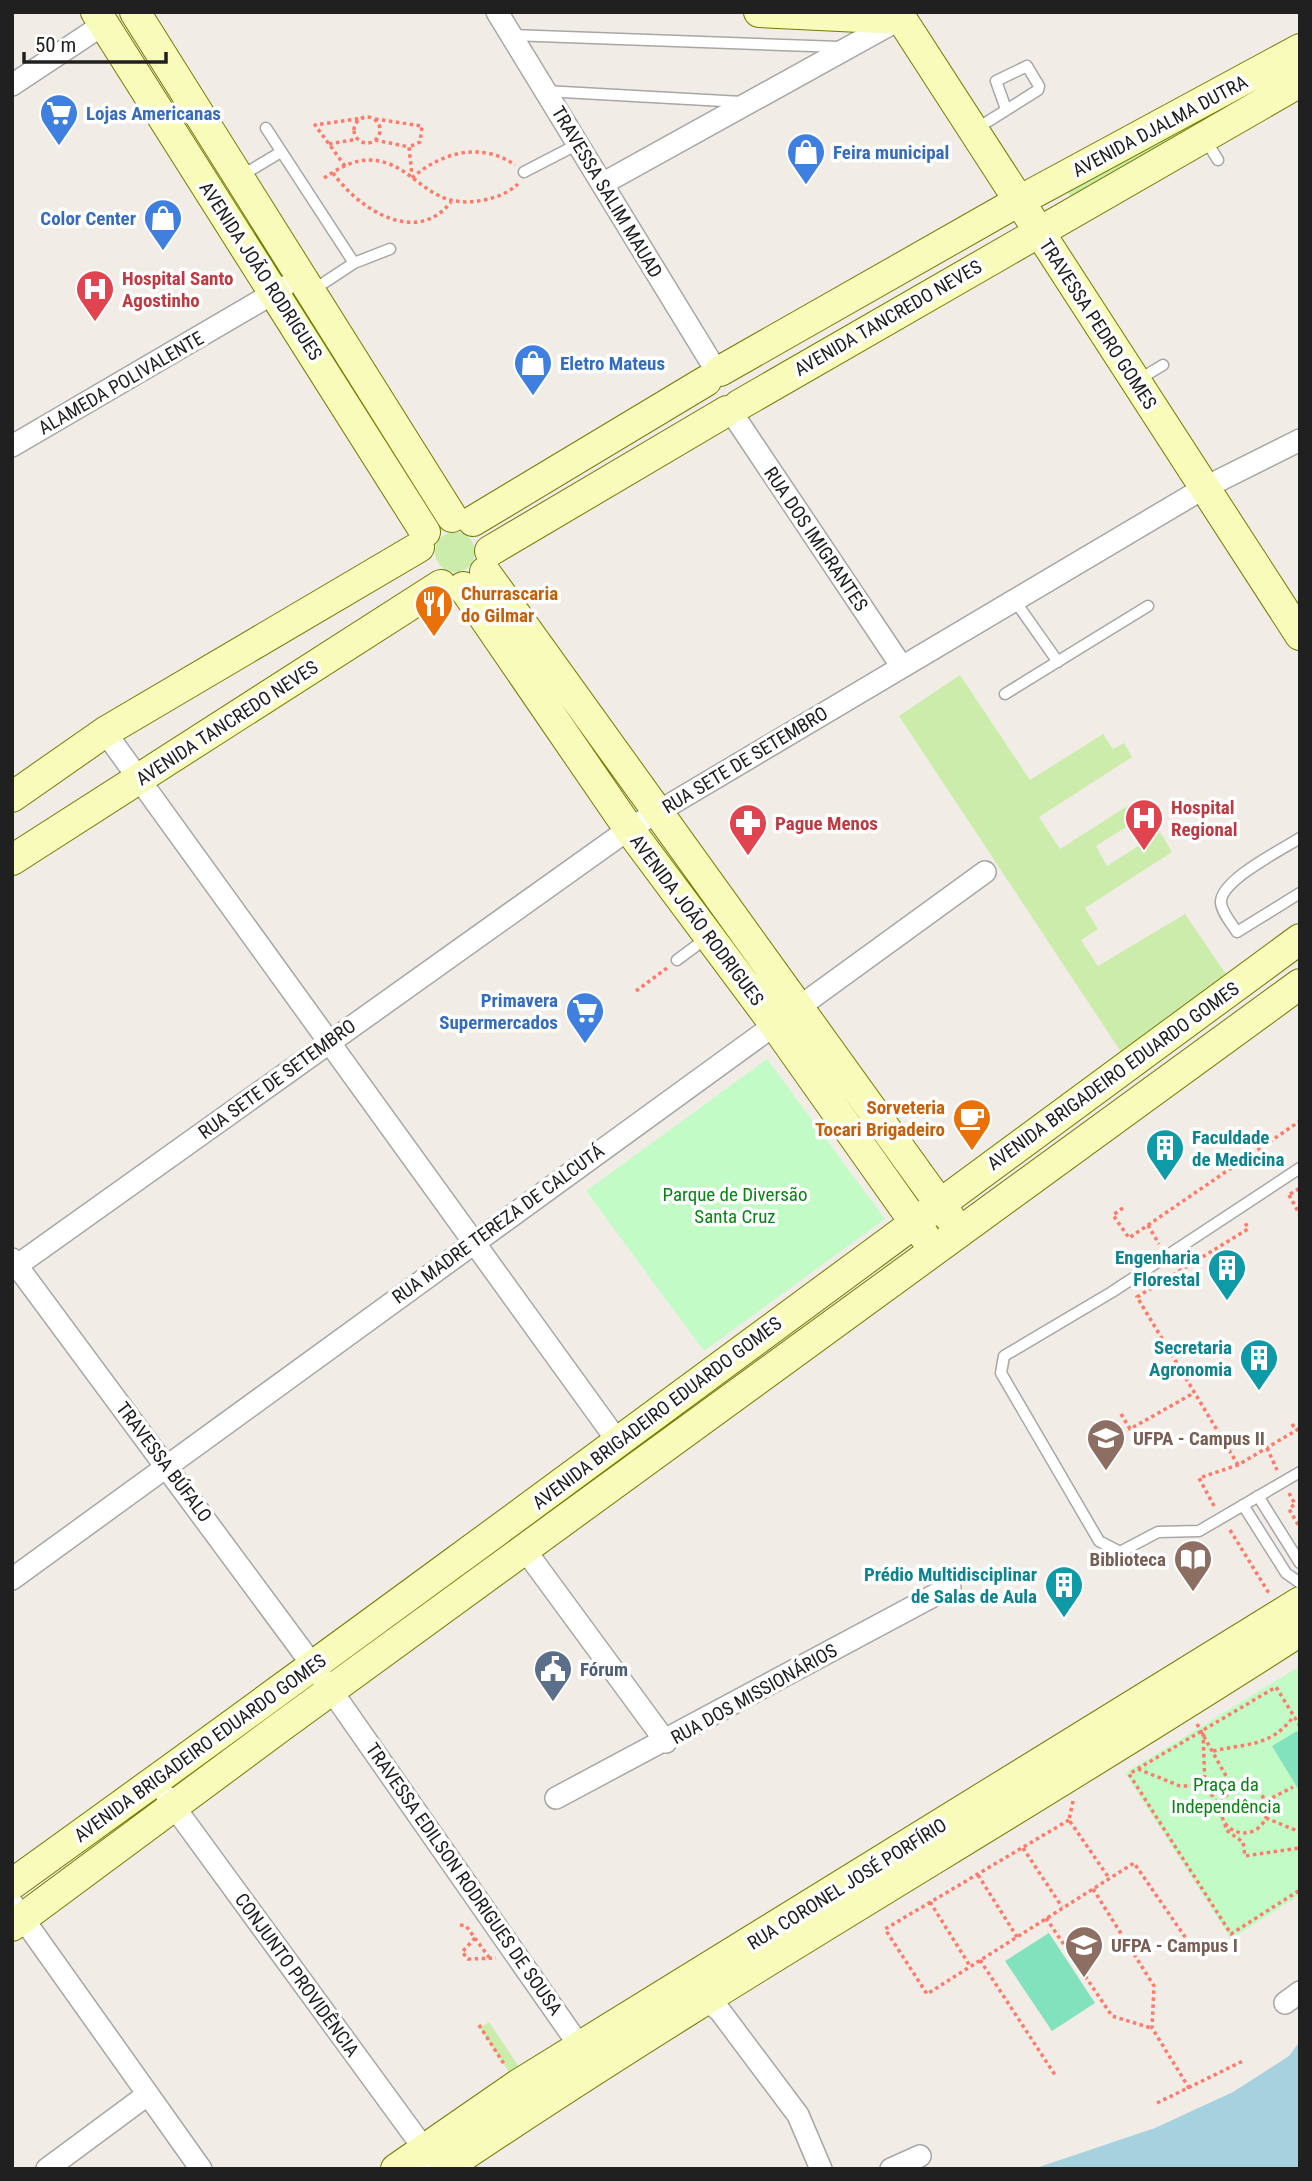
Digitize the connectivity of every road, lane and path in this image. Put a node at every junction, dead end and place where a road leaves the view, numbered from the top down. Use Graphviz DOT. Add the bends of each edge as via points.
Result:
graph roads {
  1 [pos="135,12"];
  2 [pos="497,12"];
  3 [pos="759,12"];
  4 [pos="802,13"];
  5 [pos="899,16"];
  6 [pos="100,18"];
  7 [pos="511,35"];
  8 [pos="849,47"];
  9 [pos="1300,49"];
  10 [pos="1300,82"];
  11 [pos="12,85"];
  12 [pos="545,91"];
  13 [pos="750,102"];
  14 [pos="1006,109"];
  15 [pos="364,118"];
  16 [pos="373,119"];
  17 [pos="266,128"];
  18 [pos="974,131"];
  19 [pos="1213,131"];
  20 [pos="358,139"];
  21 [pos="375,140"];
  22 [pos="329,144"];
  23 [pos="578,144"];
  24 [pos="409,146"];
  25 [pos="281,152"];
  26 [pos="345,166"];
  27 [pos="523,172"];
  28 [pos="332,173"];
  29 [pos="238,177"];
  30 [pos="324,178"];
  31 [pos="412,178"];
  32 [pos="602,184"];
  33 [pos="451,201"];
  34 [pos="1019,201"];
  35 [pos="1037,230"];
  36 [pos="390,248"];
  37 [pos="354,263"];
  38 [pos="296,287"];
  39 [pos="1163,365"];
  40 [pos="714,375"];
  41 [pos="1135,382"];
  42 [pos="732,409"];
  43 [pos="15,438"];
  44 [pos="1300,440"];
  45 [pos="1204,488"];
  46 [pos="462,519"];
  47 [pos="422,539"];
  48 [pos="470,574"];
  49 [pos="1015,601"];
  50 [pos="1148,606"];
  51 [pos="1300,635"];
  52 [pos="1058,662"];
  53 [pos="902,667"];
  54 [pos="1005,694"];
  55 [pos="105,732"];
  56 [pos="138,780"];
  57 [pos="12,797"];
  58 [pos="657,812"];
  59 [pos="629,829"];
  60 [pos="1300,838"];
  61 [pos="12,860"];
  62 [pos="985,872"];
  63 [pos="1300,893"];
  64 [pos="708,937"];
  65 [pos="1300,939"];
  66 [pos="677,960"];
  67 [pos="1300,984"];
  68 [pos="636,992"];
  69 [pos="787,1017"];
  70 [pos="328,1044"];
  71 [pos="1058,1116"];
  72 [pos="1300,1121"];
  73 [pos="1078,1146"];
  74 [pos="904,1155"];
  75 [pos="1300,1168"];
  76 [pos="878,1171"];
  77 [pos="1300,1188"];
  78 [pos="1289,1195"];
  79 [pos="1278,1202"];
  80 [pos="939,1203"];
  81 [pos="1124,1208"];
  82 [pos="1300,1215"];
  83 [pos="1256,1216"];
  84 [pos="914,1221"];
  85 [pos="960,1233"];
  86 [pos="473,1241"];
  87 [pos="935,1251"];
  88 [pos="14,1265"];
  89 [pos="748,1343"];
  90 [pos="766,1374"];
  91 [pos="1193,1394"];
  92 [pos="1121,1414"];
  93 [pos="1292,1424"];
  94 [pos="1298,1429"];
  95 [pos="619,1443"];
  96 [pos="1238,1465"];
  97 [pos="168,1466"];
  98 [pos="1300,1472"];
  99 [pos="1258,1496"];
  100 [pos="1295,1504"];
  101 [pos="1243,1505"];
  102 [pos="520,1516"];
  103 [pos="1221,1518"];
  104 [pos="1300,1528"];
  105 [pos="531,1545"];
  106 [pos="1300,1563"];
  107 [pos="12,1579"];
  108 [pos="1300,1583"];
  109 [pos="950,1587"];
  110 [pos="1294,1615"];
  111 [pos="313,1665"];
  112 [pos="331,1690"];
  113 [pos="256,1706"];
  114 [pos="1294,1716"];
  115 [pos="1300,1726"];
  116 [pos="275,1731"];
  117 [pos="1203,1731"];
  118 [pos="666,1742"];
  119 [pos="1213,1751"];
  120 [pos="1138,1769"];
  121 [pos="156,1781"];
  122 [pos="1205,1786"];
  123 [pos="1293,1787"];
  124 [pos="1231,1792"];
  125 [pos="1071,1796"];
  126 [pos="556,1798"];
  127 [pos="1266,1801"];
  128 [pos="175,1807"];
  129 [pos="1221,1807"];
  130 [pos="1266,1818"];
  131 [pos="1069,1820"];
  132 [pos="1225,1824"];
  133 [pos="1300,1832"];
  134 [pos="1023,1848"];
  135 [pos="1300,1848"];
  136 [pos="978,1875"];
  137 [pos="1110,1878"];
  138 [pos="12,1884"];
  139 [pos="1093,1889"];
  140 [pos="1300,1890"];
  141 [pos="930,1902"];
  142 [pos="1063,1908"];
  143 [pos="16,1916"];
  144 [pos="1046,1918"];
  145 [pos="460,1925"];
  146 [pos="1017,1937"];
  147 [pos="475,1938"];
  148 [pos="513,1947"];
  149 [pos="1194,1950"];
  150 [pos="491,1960"];
  151 [pos="980,1960"];
  152 [pos="970,1966"];
  153 [pos="697,1992"];
  154 [pos="479,2025"];
  155 [pos="1152,2028"];
  156 [pos="588,2058"];
  157 [pos="1245,2060"];
  158 [pos="1055,2075"];
  159 [pos="519,2084"];
  160 [pos="1189,2088"];
  161 [pos="147,2095"];
  162 [pos="1157,2103"];
  163 [pos="920,2156"];
  164 [pos="436,2162"];
  165 [pos="47,2169"];
  166 [pos="201,2169"];
  167 [pos="396,2169"];
  168 [pos="821,2169"];
  169 [pos="891,2169"];
  1 -- 29 [label="street, AVENIDA JOÃO RODRIGUES"];
  2 -- 7 [label="street, TRAVESSA SALIM MAUAD"];
  3 -- 4 [label="street"];
  4 -- 5 [label="street"];
  5 -- 8 [label="street"];
  5 -- 18 [label="street, TRAVESSA PEDRO GOMES"];
  6 -- 11 [label="street"];
  6 -- 38 [label="street, AVENIDA JOÃO RODRIGUES"];
  7 -- 8 [label="lane"];
  7 -- 12 [label="street, TRAVESSA SALIM MAUAD"];
  8 -- 13 [label="street"];
  9 -- 19 [label="street, AVENIDA DJALMA DUTRA"];
  10 -- 19 [label="street, AVENIDA DJALMA DUTRA"];
  12 -- 13 [label="lane"];
  12 -- 23 [label="street, TRAVESSA SALIM MAUAD"];
  13 -- 32 [label="street"];
  14 -- 18 [label="lane"];
  15 -- 16 [label="path"];
  15 -- 20 [label="path" via="355,125"];
  15 -- 22 [label="path" via="315,125"];
  16 -- 21 [label="path" via="379,128"];
  16 -- 24 [label="path" via="422,126 420,142"];
  17 -- 25 [label="lane"];
  18 -- 34 [label="street, TRAVESSA PEDRO GOMES"];
  19 -- 34 [label="street, AVENIDA DJALMA DUTRA"];
  19 -- 35 [label="street, AVENIDA DJALMA DUTRA"];
  20 -- 21 [label="path"];
  20 -- 22 [label="path"];
  21 -- 24 [label="path"];
  22 -- 26 [label="path"];
  23 -- 27 [label="lane"];
  23 -- 32 [label="street, TRAVESSA SALIM MAUAD"];
  24 -- 31 [label="path"];
  25 -- 29 [label="lane"];
  25 -- 37 [label="lane"];
  26 -- 28 [label="path"];
  26 -- 31 [label="path" via="356,161 381,162"];
  27 -- 31 [label="path" via="504,158 468,152 439,159"];
  27 -- 33 [label="path" via="519,184 495,197 468,203"];
  28 -- 30 [label="path"];
  28 -- 33 [label="path" via="360,203 386,218 425,220"];
  29 -- 38 [label="street, AVENIDA JOÃO RODRIGUES"];
  31 -- 33 [label="path"];
  32 -- 40 [label="street, TRAVESSA SALIM MAUAD"];
  34 -- 35 [label="street, TRAVESSA PEDRO GOMES"];
  34 -- 40 [label="street, AVENIDA TANCREDO NEVES"];
  35 -- 41 [label="street, TRAVESSA PEDRO GOMES"];
  35 -- 42 [label="street, AVENIDA TANCREDO NEVES"];
  36 -- 37 [label="lane"];
  37 -- 38 [label="lane"];
  38 -- 43 [label="street, ALAMEDA POLIVALENTE"];
  38 -- 46 [label="street, AVENIDA JOÃO RODRIGUES"];
  38 -- 47 [label="street, AVENIDA JOÃO RODRIGUES"];
  39 -- 41 [label="lane"];
  40 -- 42 [label="street" via="732,373 741,382 743,393"];
  40 -- 46 [label="street, AVENIDA TANCREDO NEVES"];
  41 -- 45 [label="street, TRAVESSA PEDRO GOMES"];
  42 -- 48 [label="street, AVENIDA TANCREDO NEVES"];
  42 -- 53 [label="street, RUA DOS IMIGRANTES"];
  44 -- 45 [label="street, RUA SETE DE SETEMBRO"];
  45 -- 49 [label="street, RUA SETE DE SETEMBRO"];
  45 -- 51 [label="street, TRAVESSA PEDRO GOMES"];
  46 -- 47 [label="street" via="439,520"];
  46 -- 48 [label="street" via="482,529"];
  47 -- 48 [label="street" via="423,570"];
  47 -- 55 [label="street"];
  48 -- 56 [label="street, AVENIDA TANCREDO NEVES"];
  48 -- 58 [label="street, AVENIDA JOÃO RODRIGUES"];
  48 -- 59 [label="street, AVENIDA JOÃO RODRIGUES"];
  49 -- 52 [label="lane"];
  49 -- 53 [label="street, RUA SETE DE SETEMBRO"];
  50 -- 52 [label="lane"];
  52 -- 54 [label="lane"];
  53 -- 58 [label="street, RUA SETE DE SETEMBRO"];
  55 -- 56 [label="street"];
  55 -- 57 [label="street"];
  56 -- 61 [label="street, AVENIDA TANCREDO NEVES"];
  56 -- 70 [label="street"];
  58 -- 59 [label="street, RUA SETE DE SETEMBRO"];
  58 -- 69 [label="street, AVENIDA JOÃO RODRIGUES"];
  59 -- 64 [label="street, AVENIDA JOÃO RODRIGUES"];
  59 -- 70 [label="street, RUA SETE DE SETEMBRO"];
  60 -- 63 [label="lane" via="1228,885 1222,908 1240,936"];
  62 -- 69 [label="street, RUA MADRE TEREZA DE CALCUTÁ"];
  64 -- 66 [label="lane"];
  64 -- 69 [label="street, AVENIDA JOÃO RODRIGUES"];
  65 -- 71 [label="street, AVENIDA BRIGADEIRO EDUARDO GOMES" via="1258,963"];
  66 -- 68 [label="path"];
  67 -- 73 [label="street, AVENIDA BRIGADEIRO EDUARDO GOMES"];
  69 -- 74 [label="street, AVENIDA JOÃO RODRIGUES"];
  69 -- 76 [label="street, AVENIDA JOÃO RODRIGUES"];
  69 -- 86 [label="street, RUA MADRE TEREZA DE CALCUTÁ"];
  70 -- 86 [label="street"];
  70 -- 88 [label="street, RUA SETE DE SETEMBRO"];
  71 -- 73 [label="street"];
  71 -- 80 [label="street, AVENIDA BRIGADEIRO EDUARDO GOMES"];
  72 -- 81 [label="path" via="1129,1238 1113,1214"];
  73 -- 85 [label="street, AVENIDA BRIGADEIRO EDUARDO GOMES"];
  74 -- 76 [label="street"];
  74 -- 80 [label="street, AVENIDA JOÃO RODRIGUES"];
  75 -- 103 [label="lane" via="1112,1292 1004,1356 1001,1373 1099,1541 1119,1552 1158,1532 1199,1531"];
  76 -- 84 [label="street, AVENIDA JOÃO RODRIGUES"];
  77 -- 78 [label="path"];
  78 -- 79 [label="path"];
  78 -- 82 [label="path"];
  80 -- 84 [label="street, AVENIDA BRIGADEIRO EDUARDO GOMES"];
  80 -- 85 [label="street, AVENIDA JOÃO RODRIGUES"];
  83 -- 91 [label="path" via="1245,1223 1248,1229 1137,1297"];
  84 -- 87 [label="street, AVENIDA JOÃO RODRIGUES"];
  84 -- 89 [label="street, AVENIDA BRIGADEIRO EDUARDO GOMES"];
  85 -- 87 [label="street, AVENIDA BRIGADEIRO EDUARDO GOMES"];
  86 -- 95 [label="street"];
  86 -- 97 [label="street, RUA MADRE TEREZA DE CALCUTÁ"];
  87 -- 90 [label="street, AVENIDA BRIGADEIRO EDUARDO GOMES"];
  88 -- 97 [label="street, TRAVESSA BÚFALO"];
  89 -- 90 [label="street"];
  89 -- 95 [label="street, AVENIDA BRIGADEIRO EDUARDO GOMES"];
  90 -- 105 [label="street, AVENIDA BRIGADEIRO EDUARDO GOMES"];
  91 -- 92 [label="path" via="1130,1429"];
  91 -- 96 [label="path"];
  93 -- 94 [label="path"];
  94 -- 96 [label="path"];
  95 -- 102 [label="street, AVENIDA BRIGADEIRO EDUARDO GOMES"];
  96 -- 103 [label="path" via="1199,1478"];
  97 -- 107 [label="street, RUA MADRE TEREZA DE CALCUTÁ"];
  97 -- 111 [label="street, TRAVESSA BÚFALO"];
  98 -- 99 [label="lane"];
  99 -- 101 [label="lane"];
  99 -- 106 [label="lane"];
  100 -- 104 [label="path" via="1289,1509"];
  101 -- 103 [label="lane"];
  101 -- 108 [label="lane" via="1286,1573"];
  102 -- 105 [label="street"];
  102 -- 111 [label="street, AVENIDA BRIGADEIRO EDUARDO GOMES"];
  103 -- 110 [label="path"];
  105 -- 112 [label="street, AVENIDA BRIGADEIRO EDUARDO GOMES"];
  105 -- 118 [label="street"];
  109 -- 118 [label="street, RUA DOS MISSIONÁRIOS"];
  110 -- 153 [label="street, RUA CORONEL JOSÉ PORFÍRIO"];
  111 -- 112 [label="street, TRAVESSA BÚFALO"];
  111 -- 113 [label="street, AVENIDA BRIGADEIRO EDUARDO GOMES"];
  112 -- 116 [label="street, AVENIDA BRIGADEIRO EDUARDO GOMES"];
  112 -- 148 [label="street, TRAVESSA EDILSON RODRIGUES DE SOUSA"];
  113 -- 116 [label="street"];
  113 -- 121 [label="street, AVENIDA BRIGADEIRO EDUARDO GOMES"];
  114 -- 115 [label="path"];
  114 -- 117 [label="path" via="1276,1687"];
  114 -- 119 [label="path" via="1271,1739"];
  116 -- 128 [label="street, AVENIDA BRIGADEIRO EDUARDO GOMES"];
  117 -- 119 [label="path"];
  117 -- 120 [label="path"];
  117 -- 122 [label="path"];
  118 -- 126 [label="street, RUA DOS MISSIONÁRIOS"];
  119 -- 124 [label="path"];
  120 -- 122 [label="path" via="1180,1786"];
  120 -- 140 [label="path" via="1129,1774 1231,1934"];
  121 -- 128 [label="street, CONJUNTO PROVIDÊNCIA"];
  121 -- 138 [label="street, AVENIDA BRIGADEIRO EDUARDO GOMES"];
  122 -- 129 [label="path"];
  123 -- 127 [label="path"];
  124 -- 127 [label="path" via="1240,1787 1256,1790"];
  124 -- 129 [label="path"];
  125 -- 131 [label="path"];
  127 -- 130 [label="path"];
  128 -- 143 [label="street, AVENIDA BRIGADEIRO EDUARDO GOMES"];
  128 -- 164 [label="street, CONJUNTO PROVIDÊNCIA"];
  129 -- 132 [label="path"];
  130 -- 132 [label="path" via="1256,1831 1241,1833"];
  130 -- 133 [label="path"];
  131 -- 134 [label="path"];
  131 -- 137 [label="path"];
  132 -- 135 [label="path" via="1226,1830 1243,1842 1245,1856"];
  134 -- 136 [label="path"];
  134 -- 142 [label="path"];
  136 -- 141 [label="path"];
  136 -- 146 [label="path"];
  137 -- 139 [label="path"];
  137 -- 149 [label="path" via="1134,1863"];
  139 -- 142 [label="path"];
  139 -- 155 [label="path" via="1154,1986"];
  141 -- 152 [label="path"];
  141 -- 152 [label="path" via="885,1929 927,1994"];
  142 -- 144 [label="path"];
  143 -- 161 [label="street"];
  144 -- 146 [label="path"];
  144 -- 155 [label="path" via="1112,2016"];
  145 -- 147 [label="path"];
  146 -- 151 [label="path"];
  147 -- 150 [label="path"];
  147 -- 150 [label="path" via="461,1952 468,1959"];
  148 -- 150 [label="path"];
  148 -- 156 [label="street, TRAVESSA EDILSON RODRIGUES DE SOUSA"];
  151 -- 152 [label="path"];
  151 -- 158 [label="path"];
  153 -- 156 [label="street, RUA CORONEL JOSÉ PORFÍRIO"];
  153 -- 168 [label="street" via="720,2011 798,2115"];
  154 -- 159 [label="path"];
  155 -- 160 [label="path"];
  156 -- 159 [label="street, RUA CORONEL JOSÉ PORFÍRIO"];
  156 -- 164 [label="street, RUA CORONEL JOSÉ PORFÍRIO"];
  157 -- 160 [label="path"];
  159 -- 164 [label="street, RUA CORONEL JOSÉ PORFÍRIO"];
  160 -- 162 [label="path"];
  161 -- 165 [label="street"];
  161 -- 166 [label="street"];
  163 -- 169 [label="street"];
  164 -- 167 [label="street, RUA CORONEL JOSÉ PORFÍRIO"];
}
